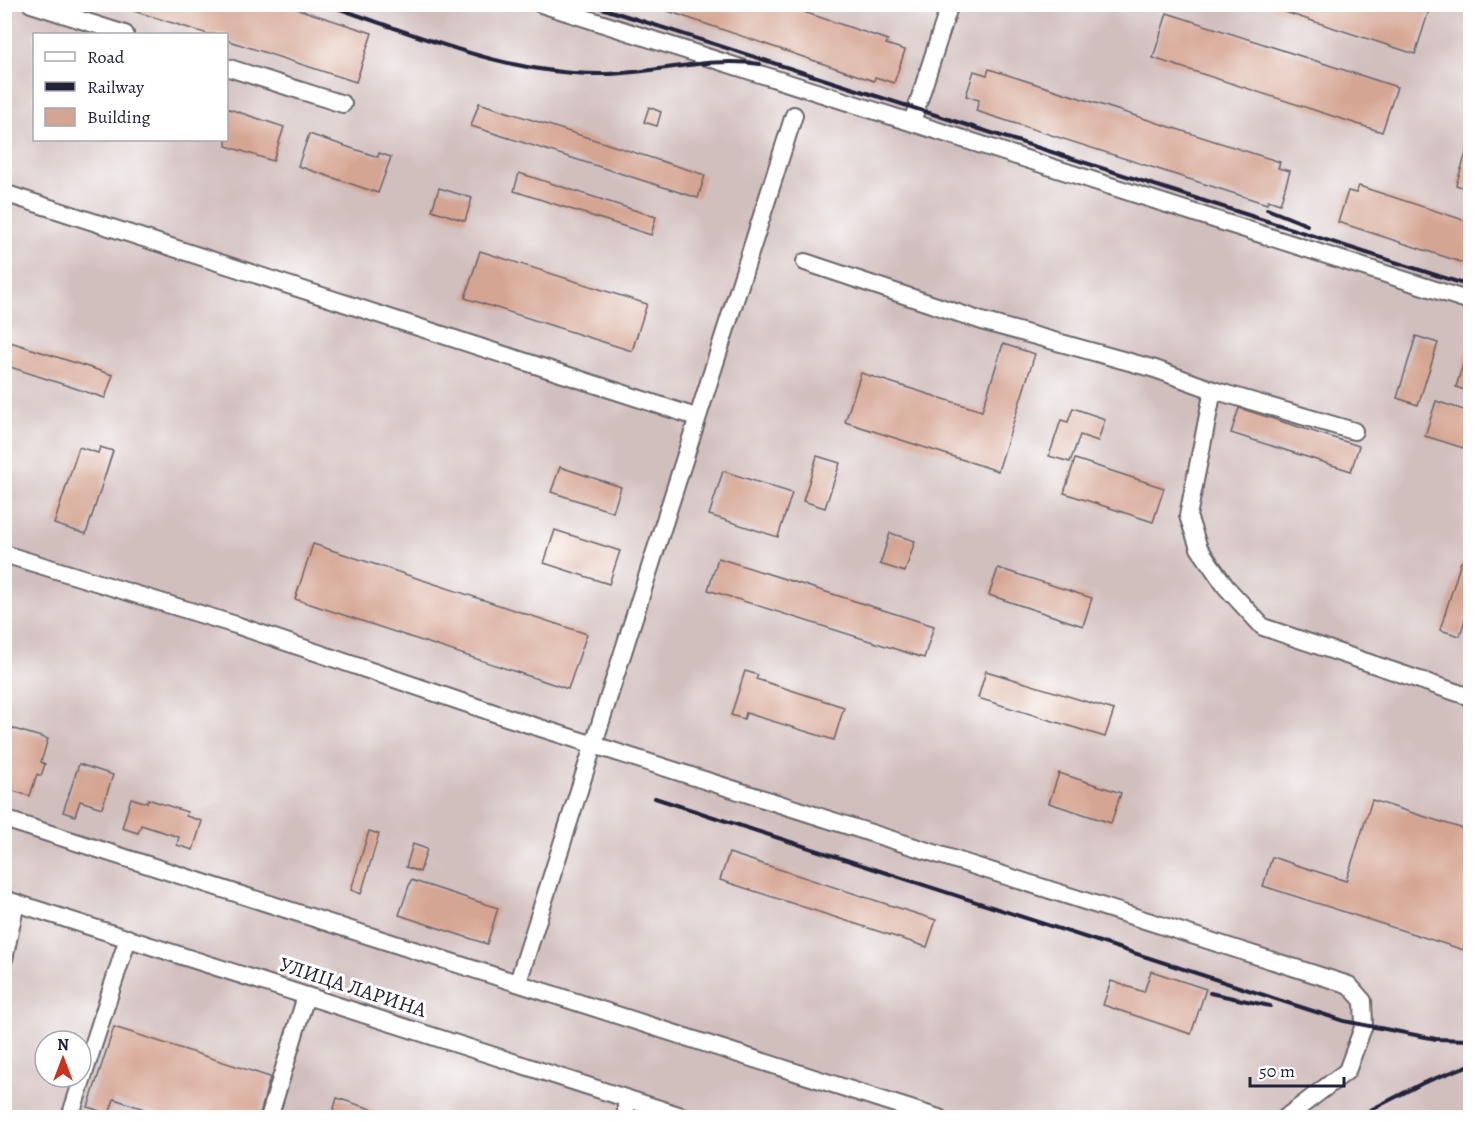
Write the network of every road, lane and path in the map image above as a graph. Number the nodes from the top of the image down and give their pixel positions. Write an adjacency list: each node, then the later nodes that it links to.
1 (31, 4): 4 (street)
2 (541, 4): 8 (street)
3 (950, 4): 8 (street)
4 (122, 33)
5 (228, 68): 6 (street)
6 (343, 104)
7 (794, 115): 13 (street)
8 (912, 123): 11 (street)
9 (4, 193): 13 (street)
10 (806, 262): 12 (street)
11 (1470, 301)
12 (1213, 390): 14 (street); 16 (street)
13 (696, 417): 17 (street)
14 (1354, 431)
15 (4, 554): 17 (street)
16 (1470, 697)
17 (592, 744): 22 (street); 30 (street)
18 (4, 819): 22 (street)
19 (10, 901): 20 (street, УЛИЦА ЛАРИНА); 21 (street)
20 (128, 938): 23 (street, УЛИЦА ЛАРИНА); 25 (street)
21 (4, 959)
22 (518, 982): 29 (street)
23 (306, 996): 24 (street, УЛИЦА ЛАРИНА); 26 (street)
24 (626, 1098): 27 (street); 28 (street, УЛИЦА ЛАРИНА)
25 (70, 1117)
26 (269, 1118)
27 (626, 1118)
28 (688, 1118)
29 (939, 1118)
30 (1285, 1118)

